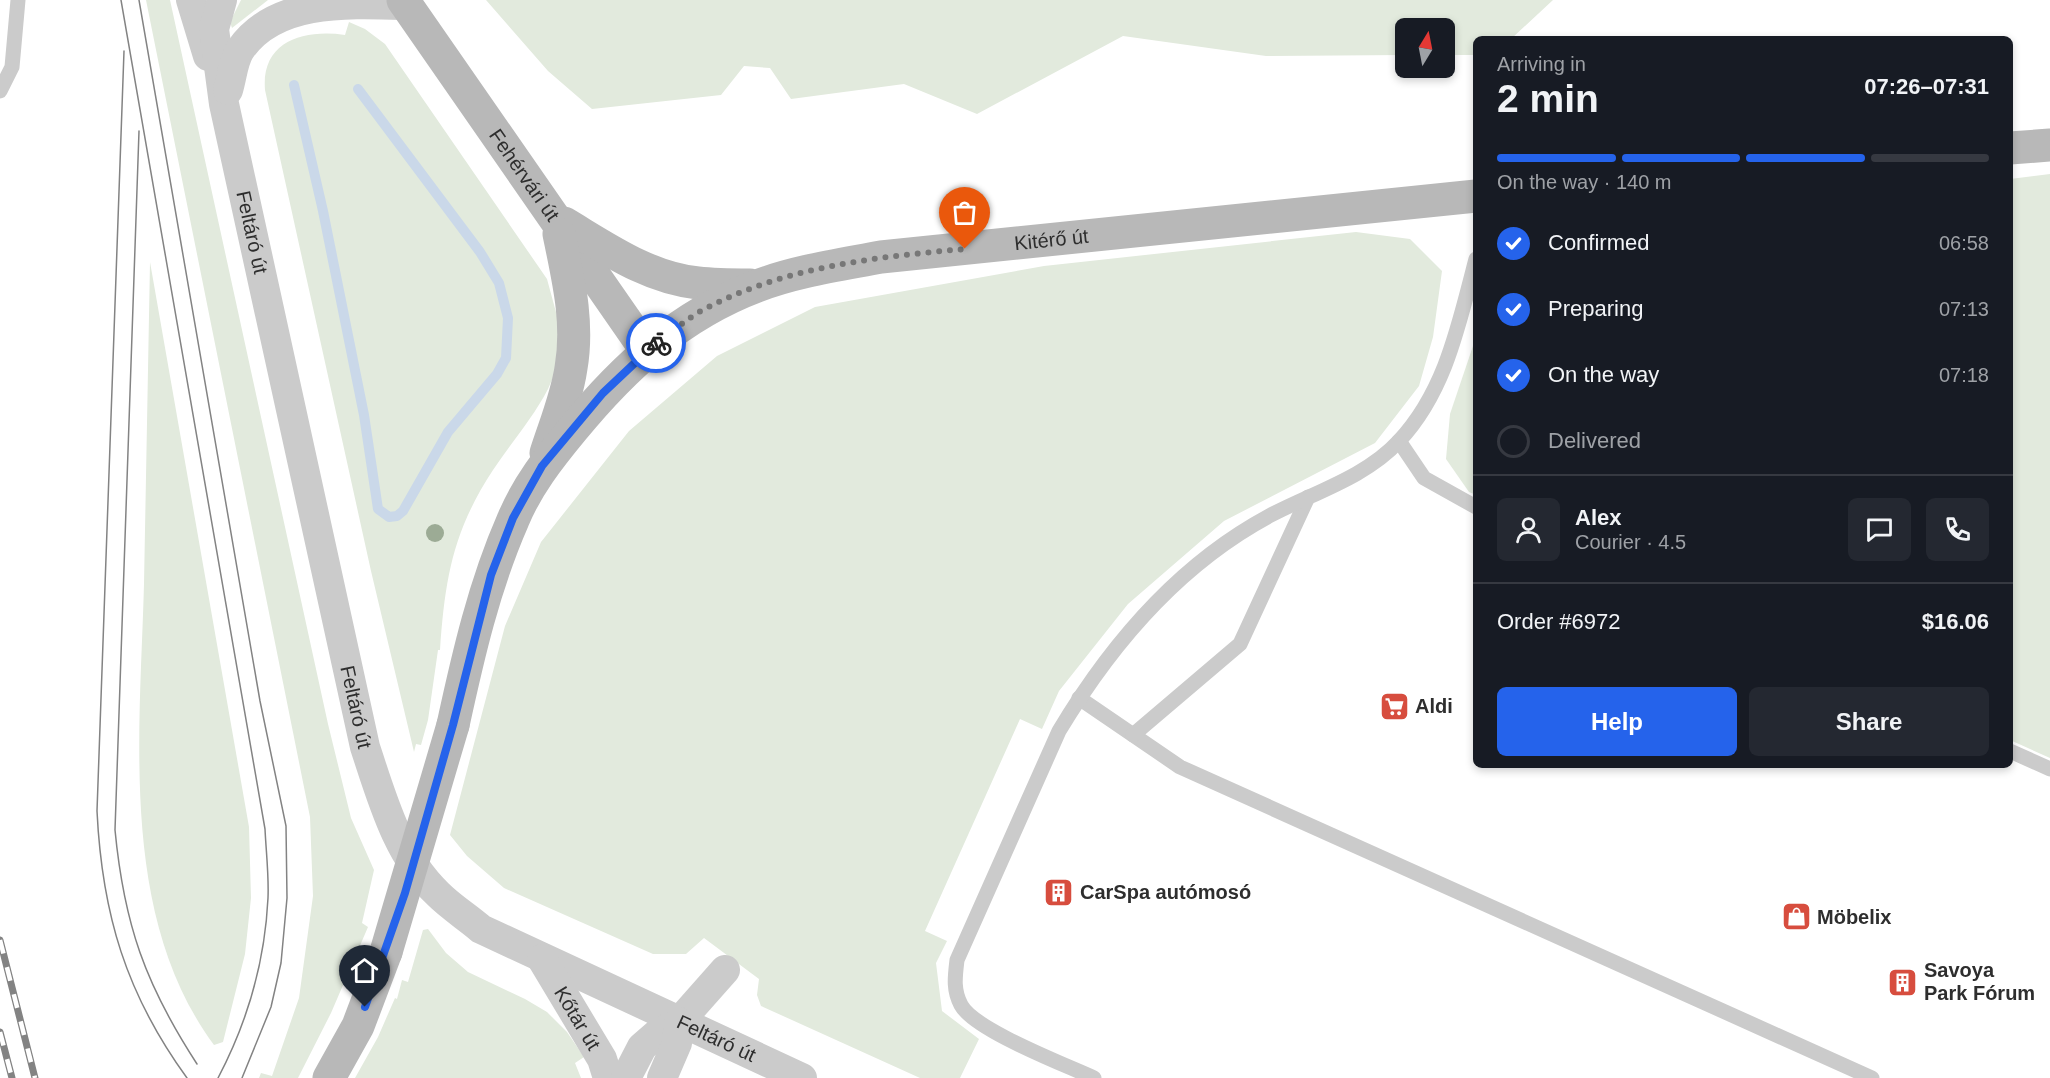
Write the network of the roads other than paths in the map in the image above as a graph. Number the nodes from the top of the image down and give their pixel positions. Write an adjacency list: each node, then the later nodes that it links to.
1 (18, 0): 5 (lane)
2 (191, 0): 6 (street, Feltáró út)
3 (222, 0): 6 (street, Feltáró út)
4 (404, 3): 6 (street, Feltáró út); 10 (main road, Fehérvári út)
5 (0, 91)
6 (224, 104): 22 (street, Feltáró út)
7 (2050, 145): 8 (main road)
8 (2013, 147)
9 (1473, 196): 12 (main road, Kitérő út)
10 (556, 218): 12 (main road); 13 (main road, Fehérvári út); 15 (main road)
11 (1473, 270): 14 (lane)
12 (757, 285): 13 (main road, Kitérő út)
13 (646, 350): 15 (main road, Kitérő út)
14 (1399, 441): 16 (lane); 17 (lane)
15 (542, 466): 25 (main road, Kitérő út, bridge)
16 (1308, 497): 18 (lane); 19 (lane)
17 (1473, 505)
18 (1079, 698): 19 (lane); 30 (lane)
19 (1133, 735): 31 (lane)
20 (2013, 752): 21 (lane)
21 (2050, 769)
22 (542, 959): 24 (street, Feltáró út); 26 (street, Kőtár út)
23 (725, 970): 24 (street)
24 (679, 1022): 27 (street); 28 (street); 29 (street, Feltáró út)
25 (328, 1078)
26 (608, 1078)
27 (626, 1078)
28 (662, 1078)
29 (802, 1078)
30 (1094, 1078)
31 (1872, 1078)

